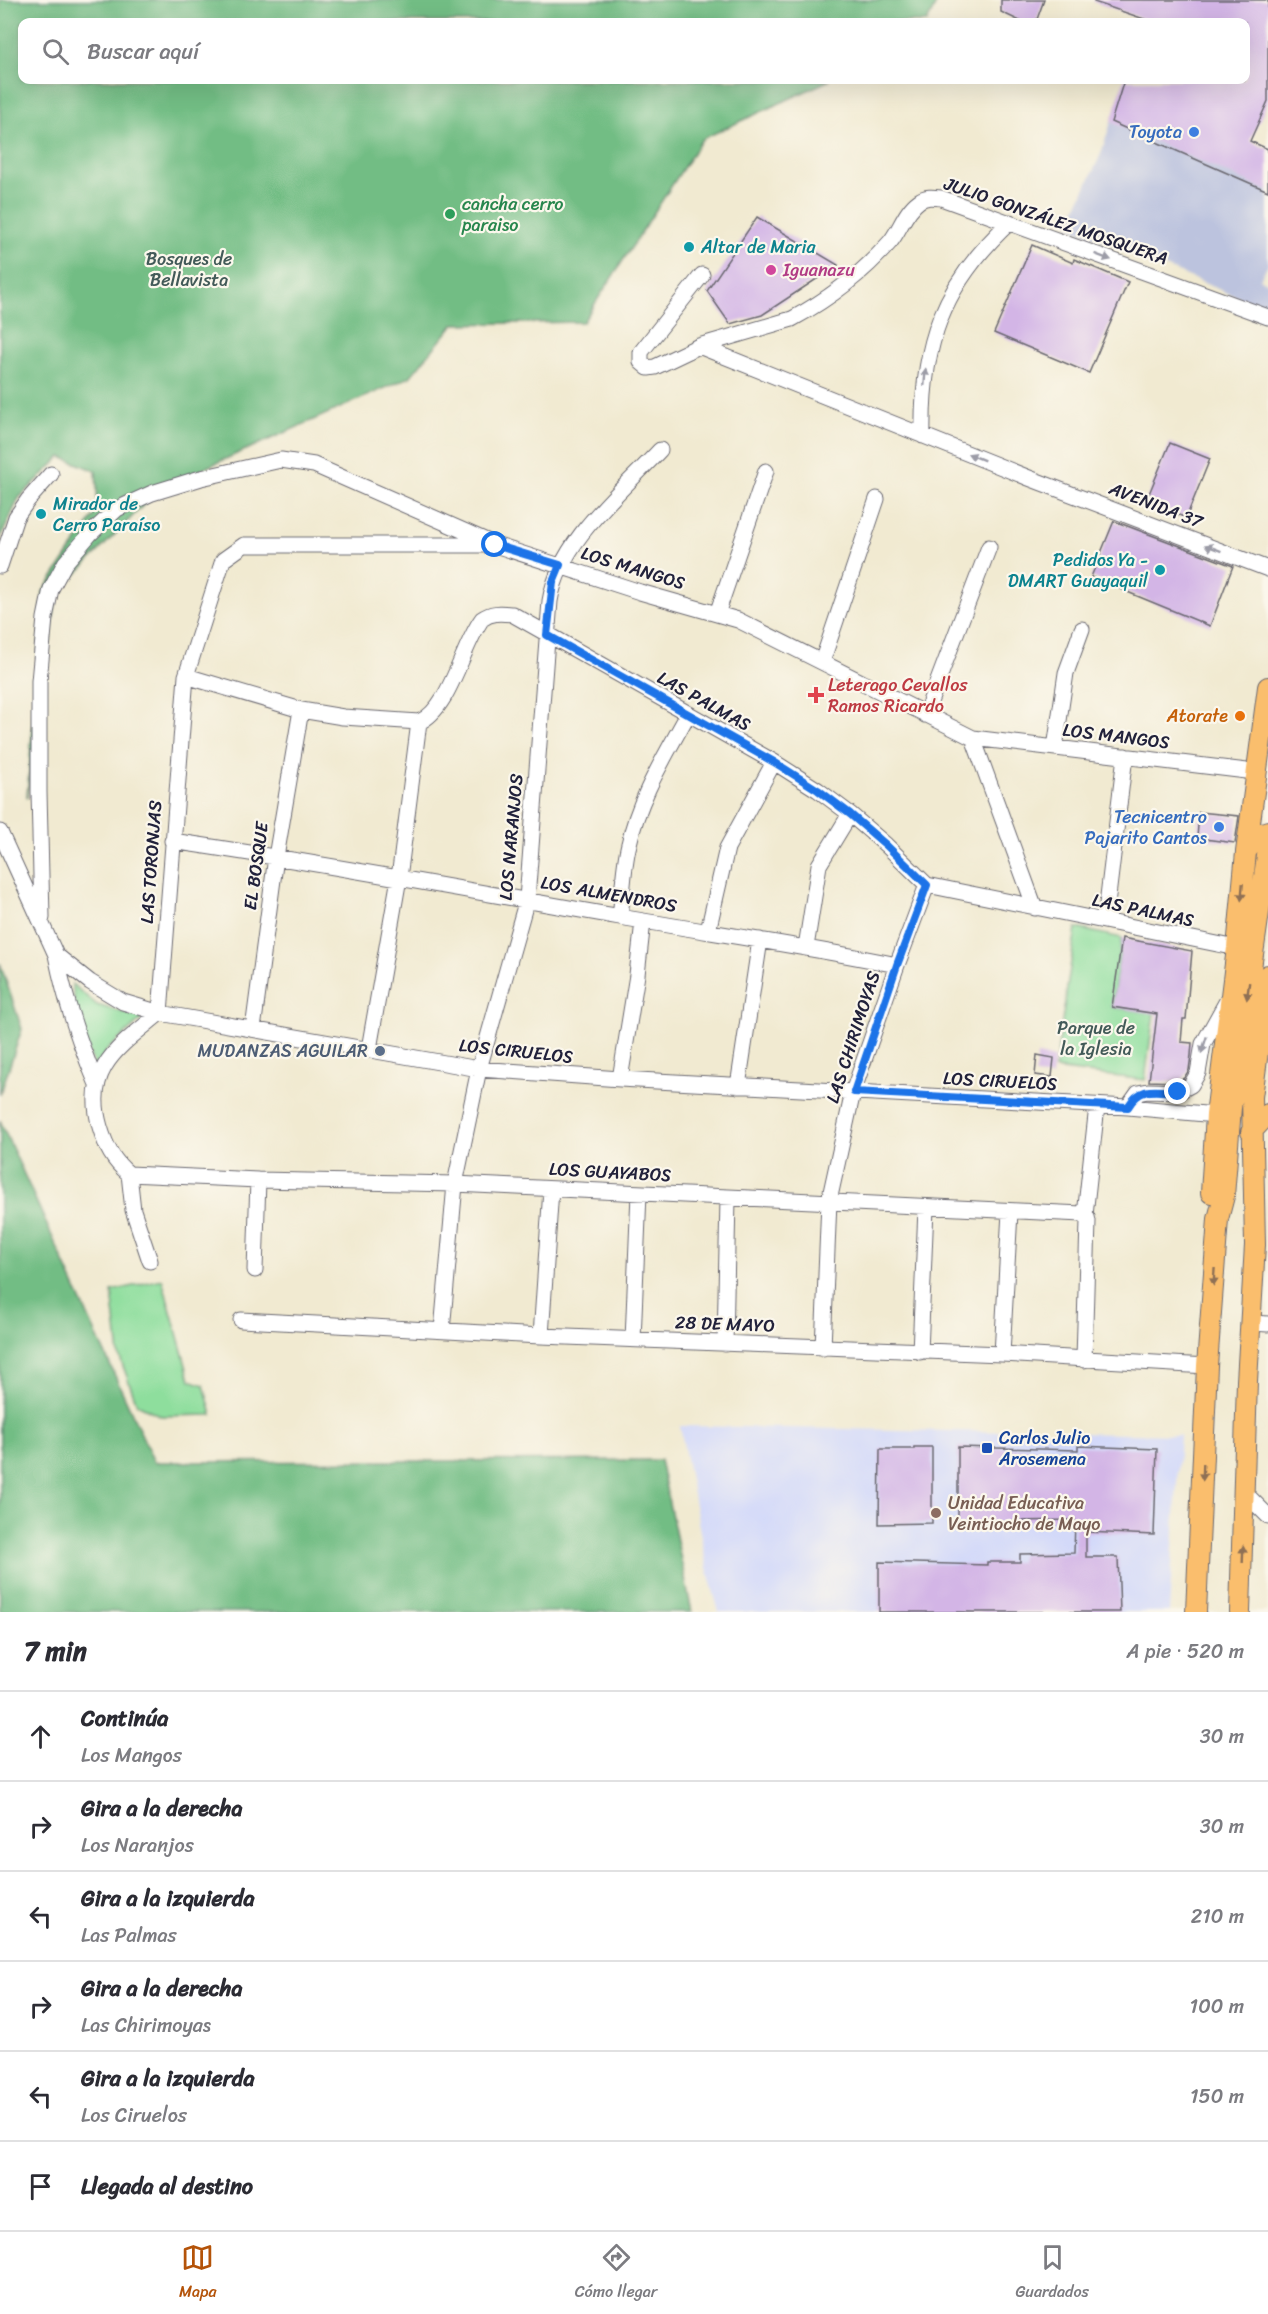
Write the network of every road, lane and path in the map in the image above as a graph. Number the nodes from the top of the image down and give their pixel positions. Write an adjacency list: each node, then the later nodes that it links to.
1 (1010, 222): 3 (street, JULIO GONZÁLEZ MOSQUERA, one-way to 3); 4 (street, JULIO GONZÁLEZ MOSQUERA); 5 (street, one-way to 1)
2 (702, 275): 4 (street)
3 (1268, 317)
4 (699, 346): 5 (street, AVENIDA 37)
5 (923, 436): 15 (street, AVENIDA 37, one-way to 5)
6 (660, 450): 13 (street, LOS NARANJOS)
7 (766, 471): 16 (street)
8 (51, 474): 14 (street)
9 (877, 498): 19 (street)
10 (255, 545): 11 (street, LOS MANGOS); 20 (street, LAS TORONJAS)
11 (495, 545): 13 (street, LOS MANGOS); 45 (street)
12 (989, 547): 24 (street)
13 (560, 565): 16 (street, LOS MANGOS); 18 (street, LOS NARANJOS)
14 (0, 566)
15 (1268, 569)
16 (717, 614): 19 (street, LOS MANGOS)
17 (1082, 629): 27 (street)
18 (547, 635): 23 (street, LAS PALMAS); 25 (street, LAS PALMAS); 40 (street, LOS NARANJOS)
19 (822, 662): 24 (street, LOS MANGOS)
20 (186, 676): 22 (street); 34 (street, LAS TORONJAS)
21 (1268, 688): 30 (main road)
22 (301, 710): 25 (street); 37 (street, EL BOSQUE)
23 (688, 714): 29 (street, LAS PALMAS); 42 (street)
24 (925, 715): 26 (street, LOS MANGOS)
25 (419, 722): 38 (street)
26 (973, 738): 27 (street, LOS MANGOS); 41 (street)
27 (1055, 748): 28 (street, LOS MANGOS)
28 (1125, 756): 30 (street, LOS MANGOS); 44 (street)
29 (774, 762): 31 (street, LAS PALMAS); 46 (street)
30 (1255, 772): 36 (main road)
31 (850, 814): 39 (street, LAS PALMAS); 48 (street)
32 (1268, 831): 36 (main road)
33 (0, 832): 45 (street, LOS CIRUELOS)
34 (172, 841): 37 (street, LOS ALMENDROS); 54 (street, LAS TORONJAS)
35 (1268, 849): 64 (main road, one-way to 64)
36 (1246, 852): 49 (main road, one-way to 49)
37 (276, 857): 38 (street, LOS ALMENDROS); 55 (street, EL BOSQUE)
38 (399, 878): 40 (street, LOS ALMENDROS); 56 (street)
39 (927, 885): 41 (street, LAS PALMAS); 51 (street, LAS CHIRIMOYAS)
40 (527, 899): 42 (street, LOS ALMENDROS); 57 (street, LOS NARANJOS)
41 (1035, 908): 44 (street, LAS PALMAS)
42 (620, 917): 43 (street, LOS ALMENDROS)
43 (643, 921): 46 (street, LOS ALMENDROS); 58 (street)
44 (1105, 921): 49 (street, LAS PALMAS)
45 (42, 923): 50 (street, LOS CIRUELOS)
46 (708, 931): 47 (street, LOS ALMENDROS)
47 (760, 940): 48 (street, LOS ALMENDROS); 60 (street)
48 (806, 947): 51 (street, LOS ALMENDROS)
49 (1237, 948): 53 (main road)
50 (56, 955): 54 (street, LOS CIRUELOS); 59 (street)
51 (897, 965): 61 (street, LAS CHIRIMOYAS)
52 (1268, 975): 66 (main road)
53 (1231, 993): 63 (street, one-way to 63); 64 (main road)
54 (160, 1013): 55 (street, LOS CIRUELOS); 59 (street)
55 (254, 1029): 56 (street, LOS CIRUELOS)
56 (369, 1049): 57 (street, LOS CIRUELOS)
57 (479, 1069): 58 (street, LOS CIRUELOS); 69 (street, LOS NARANJOS)
58 (620, 1079): 60 (street, LOS CIRUELOS)
59 (96, 1082): 67 (street)
60 (738, 1086): 61 (street, LOS CIRUELOS)
61 (854, 1092): 62 (street, LOS CIRUELOS); 73 (street, LAS CHIRIMOYAS)
62 (1097, 1106): 63 (street, LOS CIRUELOS); 76 (street)
63 (1128, 1107): 64 (street, LOS CIRUELOS)
64 (1224, 1112): 90 (main road, one-way to 90)
65 (1268, 1114): 66 (main road)
66 (1251, 1132): 77 (main road)
67 (129, 1174): 68 (street, LOS GUAYABOS); 78 (street)
68 (258, 1180): 69 (street, LOS GUAYABOS); 79 (street)
69 (455, 1184): 70 (street, LOS GUAYABOS); 82 (street, LOS NARANJOS)
70 (551, 1189): 71 (street, LOS GUAYABOS); 83 (street)
71 (639, 1193): 72 (street, LOS GUAYABOS); 84 (street)
72 (728, 1198): 73 (street, LOS GUAYABOS); 85 (street)
73 (829, 1202): 74 (street, LOS GUAYABOS); 86 (street, LAS CHIRIMOYAS)
74 (926, 1208): 75 (street, LOS GUAYABOS); 87 (street)
75 (1010, 1212): 76 (street, LOS GUAYABOS); 88 (street)
76 (1086, 1216): 89 (street)
77 (1261, 1245): 81 (main road)
78 (150, 1261)
79 (255, 1270)
80 (241, 1320): 82 (street, 28 DE MAYO)
81 (1260, 1323): 91 (main road)
82 (442, 1331): 83 (street, 28 DE MAYO)
83 (541, 1336): 84 (street, 28 DE MAYO)
84 (633, 1340): 85 (street, 28 DE MAYO)
85 (726, 1344): 86 (street, 28 DE MAYO)
86 (823, 1348): 87 (street, 28 DE MAYO)
87 (920, 1352): 88 (street, 28 DE MAYO)
88 (1002, 1354): 89 (street, 28 DE MAYO)
89 (1084, 1360): 90 (street, 28 DE MAYO)
90 (1207, 1366): 93 (main road, one-way to 93)
91 (1245, 1493): 92 (street); 94 (main road, one-way to 91)
92 (1268, 1516)
93 (1197, 1612)
94 (1240, 1612)

